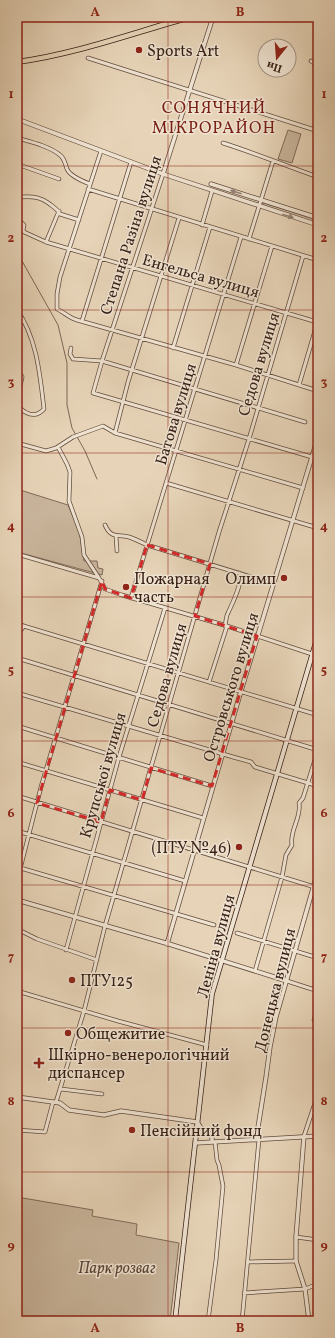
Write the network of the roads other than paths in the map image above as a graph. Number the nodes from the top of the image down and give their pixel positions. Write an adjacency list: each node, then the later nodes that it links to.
1 (190, 17): 4 (main road)
2 (213, 17): 7 (street, Степана Разіна вулиця)
3 (88, 58): 7 (street)
4 (17, 62)
5 (311, 62): 6 (street)
6 (318, 66)
7 (189, 91): 9 (street); 16 (street, Степана Разіна вулиця)
8 (17, 119): 12 (street)
9 (318, 131)
10 (17, 138): 19 (street)
11 (223, 143): 13 (street)
12 (101, 151): 14 (street); 19 (street)
13 (273, 161): 17 (street); 25 (street)
14 (131, 162): 16 (street); 24 (street)
15 (17, 164): 18 (street)
16 (163, 174): 22 (street); 27 (street, Степана Разіна вулиця)
17 (318, 177)
18 (59, 179)
19 (90, 184): 21 (street)
20 (211, 184): 25 (street, one-way to 20)
21 (88, 189): 24 (street); 32 (street)
22 (212, 191): 26 (street); 33 (street)
23 (20, 197): 28 (street)
24 (119, 199): 27 (street); 42 (street)
25 (261, 200): 26 (street); 31 (street)
26 (259, 207): 34 (street, one-way to 34); 37 (street)
27 (151, 209): 30 (street); 44 (street, Степана Разіна вулиця)
28 (59, 211): 32 (street); 38 (street)
29 (17, 218): 38 (street, Енгельса вулиця)
30 (179, 218): 33 (street); 45 (street)
31 (318, 218)
32 (79, 220): 40 (street)
33 (202, 225): 35 (street)
34 (318, 226)
35 (210, 227): 36 (street); 46 (street)
36 (241, 237): 37 (street); 47 (street, Батова вулиця)
37 (249, 239): 39 (street)
38 (46, 242): 40 (street, Енгельса вулиця)
39 (272, 246): 41 (street); 48 (street)
40 (70, 249): 42 (street, Енгельса вулиця); 52 (street)
41 (303, 256): 43 (street); 50 (street, Седова вулиця)
42 (101, 258): 44 (street, Енгельса вулиця); 52 (street)
43 (318, 260)
44 (132, 267): 45 (street, Енгельса вулиця); 55 (street, Степана Разіна вулиця)
45 (162, 276): 46 (street, Енгельса вулиця); 56 (street)
46 (193, 285): 47 (street, Енгельса вулиця); 58 (street)
47 (224, 294): 48 (street, Енгельса вулиця); 59 (street, Батова вулиця)
48 (255, 303): 50 (street, Енгельса вулиця); 61 (street)
49 (17, 310): 51 (street)
50 (286, 314): 54 (street, Енгельса вулиця); 64 (street, Седова вулиця)
51 (23, 321): 53 (street); 70 (street)
52 (82, 321): 55 (street)
53 (17, 323)
54 (318, 324): 65 (street)
55 (112, 330): 56 (street); 60 (street, Степана Разіна вулиця)
56 (141, 338): 58 (street); 62 (street)
57 (71, 348): 60 (street)
58 (173, 348): 59 (street)
59 (205, 357): 61 (street); 66 (street, Батова вулиця)
60 (102, 361): 62 (street); 69 (street, Степана Разіна вулиця)
61 (236, 365): 64 (street)
62 (132, 369): 66 (street); 69 (street)
63 (17, 374): 68 (street)
64 (267, 376): 65 (street); 71 (street, Седова вулиця)
65 (299, 385): 67 (street)
66 (195, 388): 71 (street); 72 (street, Батова вулиця)
67 (318, 391)
68 (17, 398)
69 (123, 402): 72 (street); 74 (street)
70 (17, 405)
71 (258, 408): 73 (street); 76 (street, Седова вулиця)
72 (186, 420): 76 (street); 79 (street, Батова вулиця)
73 (305, 422)
74 (115, 433): 78 (street); 79 (street)
75 (318, 437): 80 (street, Островського вулиця)
76 (249, 439): 80 (street); 81 (street, Седова вулиця)
77 (17, 442): 78 (street)
78 (58, 447): 94 (street)
79 (177, 451): 81 (street); 82 (street, Батова вулиця)
80 (312, 457): 83 (street, Островського вулиця)
81 (239, 470): 83 (street); 84 (street, Седова вулиця)
82 (166, 483): 84 (street); 89 (street, Батова вулиця)
83 (303, 488): 85 (street, Островського вулиця)
84 (229, 502): 85 (street); 92 (street, Седова вулиця)
85 (293, 520): 87 (street); 95 (street, Островського вулиця)
86 (105, 525): 88 (street)
87 (318, 528)
88 (116, 536): 89 (street); 90 (street)
89 (147, 545): 92 (street); 96 (street, Батова вулиця)
90 (117, 550)
91 (17, 554): 94 (street)
92 (210, 564): 93 (street); 98 (street, Седова вулиця)
93 (236, 571): 95 (street); 101 (street)
94 (101, 580): 96 (street); 106 (street)
95 (274, 584): 105 (street, Островського вулиця)
96 (131, 598): 97 (street)
97 (165, 608): 98 (street); 109 (street, Крупської вулиця)
98 (195, 616): 101 (street); 110 (street, Седова вулиця)
99 (17, 624): 100 (street)
100 (24, 626): 104 (street); 106 (street)
101 (226, 626): 105 (street); 112 (street)
102 (17, 630): 104 (street)
103 (318, 635): 107 (main road, Леніна вулиця)
104 (17, 636)
105 (258, 636): 107 (street); 113 (street, Островського вулиця)
106 (83, 644): 109 (street); 111 (street)
107 (312, 654): 118 (main road, Леніна вулиця)
108 (17, 658): 111 (street)
109 (148, 663): 110 (street); 115 (street, Крупської вулиця)
110 (179, 673): 112 (street); 116 (street, Седова вулиця)
111 (73, 675): 115 (street); 117 (street)
112 (209, 682): 113 (street)
113 (241, 691): 118 (street); 120 (street, Островського вулиця)
114 (17, 693): 117 (street)
115 (138, 695): 116 (street); 121 (street, Крупської вулиця)
116 (169, 705): 120 (street); 123 (street, Седова вулиця)
117 (64, 706): 121 (street); 124 (street)
118 (296, 709): 119 (street); 125 (main road, Леніна вулиця)
119 (318, 715)
120 (231, 723): 125 (street); 127 (street, Островського вулиця)
121 (128, 725): 123 (street); 128 (street, Крупської вулиця)
122 (17, 726): 124 (street)
123 (160, 735): 127 (street); 130 (street, Седова вулиця)
124 (55, 738): 128 (street); 131 (street)
125 (287, 740): 126 (street); 132 (main road, Леніна вулиця)
126 (318, 750): 133 (street)
127 (223, 754): 132 (street); 134 (street, Островського вулиця)
128 (118, 757): 130 (street); 136 (street, Крупської вулиця)
129 (17, 762): 131 (street)
130 (151, 768): 134 (street); 138 (street, Седова вулиця)
131 (46, 771): 136 (street); 139 (street)
132 (277, 774): 133 (street); 149 (main road, Леніна вулиця)
133 (308, 783): 135 (street); 151 (street)
134 (212, 786): 140 (street, Островського вулиця)
135 (318, 786)
136 (110, 790): 138 (street); 141 (street, Крупської вулиця)
137 (17, 796): 139 (street)
138 (142, 800): 140 (street); 143 (street, Седова вулиця)
139 (37, 803): 141 (street); 144 (street)
140 (203, 818): 145 (street, Островського вулиця)
141 (101, 822): 143 (street); 146 (street, Крупської вулиця)
142 (17, 831): 144 (street)
143 (133, 832): 145 (street); 147 (street, Седова вулиця)
144 (29, 835): 146 (street); 148 (street)
145 (194, 850): 149 (street); 153 (street, Островського вулиця)
146 (92, 854): 147 (street); 154 (street, Крупської вулиця)
147 (124, 863): 153 (street); 157 (street, Седова вулиця)
148 (19, 868): 152 (street); 154 (street)
149 (249, 868): 151 (street); 171 (main road, Леніна вулиця)
150 (318, 871): 155 (street, Донецька вулиця)
151 (282, 877): 155 (street); 165 (street)
152 (17, 881)
153 (185, 881): 159 (street, Островського вулиця)
154 (83, 886): 157 (street); 160 (street, Крупської вулиця)
155 (314, 887): 156 (street); 168 (street, Донецька вулиця)
156 (318, 888)
157 (114, 895): 159 (street); 162 (street, Седова вулиця)
158 (17, 900): 160 (street)
159 (176, 913): 161 (street); 166 (street, Островського вулиця)
160 (75, 918): 162 (street); 167 (street, Крупської вулиця)
161 (214, 925)
162 (105, 926): 166 (street); 170 (street, Седова вулиця)
163 (17, 929): 167 (street)
164 (237, 932): 165 (street)
165 (264, 941): 168 (street); 172 (street)
166 (167, 944): 171 (street)
167 (66, 950): 170 (street)
168 (295, 951): 169 (street); 173 (street, Донецька вулиця)
169 (318, 958)
170 (97, 960): 177 (street, Седова вулиця)
171 (221, 960): 172 (street); 179 (main road, Леніна вулиця)
172 (255, 971): 173 (street)
173 (287, 981): 175 (street); 189 (street, Донецька вулиця)
174 (17, 991): 177 (street)
175 (318, 991)
176 (318, 1006): 178 (street)
177 (84, 1011): 179 (street); 180 (street, Седова вулиця)
178 (314, 1020)
179 (207, 1045): 185 (main road, Леніна вулиця)
180 (61, 1089): 181 (street); 184 (street, Седова вулиця)
181 (102, 1094)
182 (318, 1094): 187 (street)
183 (17, 1097): 184 (street)
184 (55, 1102): 185 (street); 186 (street, Седова вулиця)
185 (197, 1122): 190 (street); 191 (main road, Леніна вулиця)
186 (17, 1130)
187 (304, 1136): 188 (street); 189 (street); 192 (street)
188 (318, 1136)
189 (257, 1140): 190 (street); 195 (street)
190 (214, 1142): 191 (street); 201 (street)
191 (196, 1144): 200 (main road, Леніна вулиця)
192 (296, 1237): 193 (street); 194 (street)
193 (318, 1240)
194 (296, 1261): 195 (street); 197 (street)
195 (248, 1262): 198 (street)
196 (318, 1284): 197 (street)
197 (305, 1289): 198 (street); 203 (street)
198 (244, 1293): 202 (street)
199 (318, 1316): 203 (street)
200 (175, 1321)
201 (208, 1321)
202 (242, 1321)
203 (309, 1321)

